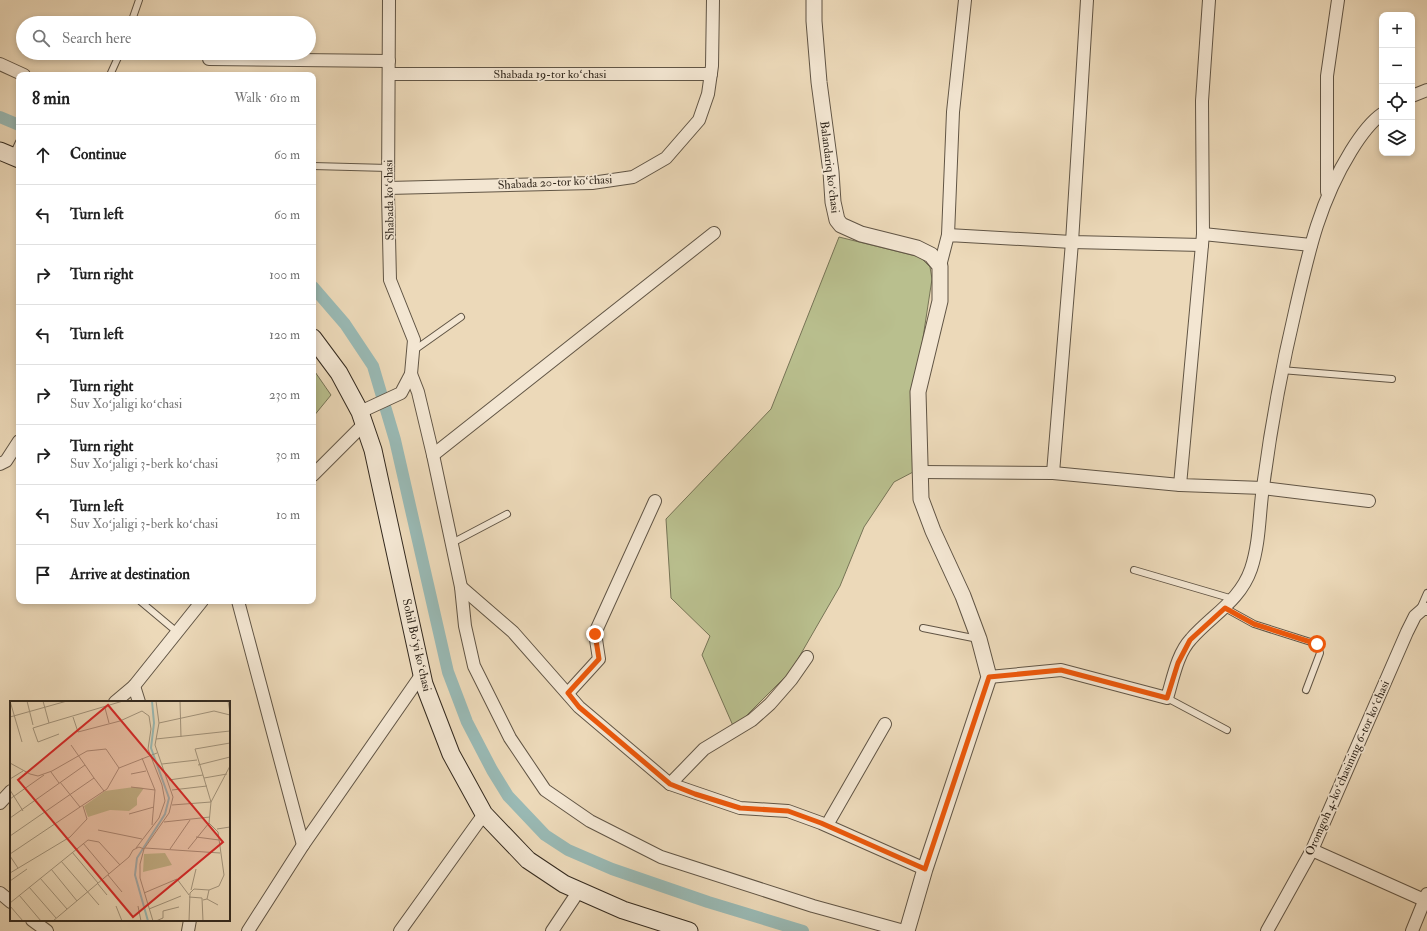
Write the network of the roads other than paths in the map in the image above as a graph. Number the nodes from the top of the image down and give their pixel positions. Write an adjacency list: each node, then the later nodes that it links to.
1 (140, 0): 9 (lane)
2 (389, 0): 12 (street, Shabada koʻchasi)
3 (713, 0): 17 (street, Shabada 20-tor koʻchasi)
4 (814, 0): 30 (street, Balandariq koʻchasi)
5 (965, 0): 26 (street)
6 (1088, 0): 28 (street)
7 (1209, 0): 27 (street)
8 (1338, 0): 24 (street)
9 (134, 16)
10 (118, 60): 15 (lane)
11 (298, 60): 12 (street)
12 (388, 61): 16 (street, Shabada koʻchasi)
13 (0, 64): 14 (street)
14 (17, 72)
15 (112, 72)
16 (388, 74): 17 (street, Shabada 19-tor koʻchasi); 22 (street, Shabada koʻchasi)
17 (711, 74): 23 (street, Shabada 20-tor koʻchasi)
18 (1427, 90): 19 (street)
19 (1415, 95)
20 (1379, 116): 24 (street)
21 (316, 166): 22 (lane)
22 (388, 168): 23 (street, Shabada koʻchasi)
23 (388, 188): 33 (street, Shabada koʻchasi)
24 (1327, 196): 29 (street)
25 (714, 233): 39 (street)
26 (948, 235): 28 (street); 30 (street)
27 (1202, 239): 28 (street); 29 (street); 44 (street)
28 (1072, 242): 43 (street)
29 (1311, 245): 34 (street)
30 (940, 266): 42 (street)
31 (461, 318): 33 (lane)
32 (316, 342): 37 (main road, Sohil Boʻyi koʻchasi)
33 (413, 351): 35 (street, Shabada koʻchasi)
34 (1281, 370): 36 (lane); 45 (street)
35 (411, 374): 37 (street, Shabada koʻchasi); 39 (street)
36 (1392, 379)
37 (362, 418): 41 (street); 62 (main road, Sohil Boʻyi koʻchasi)
38 (16, 446): 40 (street)
39 (433, 455): 49 (street)
40 (0, 464)
41 (316, 472)
42 (921, 472): 43 (street); 60 (street)
43 (1053, 473): 44 (street)
44 (1180, 485): 45 (street)
45 (1263, 488): 47 (street); 56 (street)
46 (655, 501): 66 (street)
47 (1369, 501)
48 (507, 514): 49 (lane)
49 (452, 542): 51 (street)
50 (1134, 570): 56 (lane)
51 (461, 587): 66 (street); 94 (street)
52 (1427, 593): 57 (lane)
53 (144, 604): 59 (lane)
54 (200, 604): 59 (street)
55 (239, 604): 77 (street)
56 (1229, 604): 65 (lane); 67 (street)
57 (1423, 611): 78 (street, Oromgoh 4-koʻchasining 6-tor koʻchasi)
58 (923, 628): 60 (lane)
59 (177, 632): 64 (street)
60 (979, 640): 63 (street)
61 (807, 657): 72 (street)
62 (422, 674): 75 (main road, Sohil Boʻyi koʻchasi); 77 (street)
63 (989, 677): 67 (street); 79 (street)
64 (134, 686): 68 (street); 69 (street)
65 (1306, 690)
66 (568, 693): 72 (street)
67 (1167, 698): 71 (lane)
68 (116, 701)
69 (140, 701)
70 (885, 724): 76 (street)
71 (1227, 730)
72 (670, 784): 76 (street)
73 (10, 792): 74 (street)
74 (0, 802)
75 (484, 814): 80 (main road, Sohil Boʻyi koʻchasi); 91 (street)
76 (827, 825): 79 (street)
77 (303, 845): 90 (street)
78 (1312, 850): 82 (street); 95 (street, Oromgoh 4-koʻchasining 6-tor koʻchasi)
79 (925, 869): 94 (street)
80 (578, 892): 87 (main road, Sohil Boʻyi koʻchasi); 92 (street)
81 (0, 894): 83 (street)
82 (1426, 897): 84 (street)
83 (10, 901)
84 (1423, 914): 96 (street)
85 (35, 921): 88 (street)
86 (190, 921): 89 (street)
87 (652, 925): 93 (main road, Sohil Boʻyi koʻchasi)
88 (47, 931)
89 (188, 931)
90 (248, 931)
91 (400, 931)
92 (552, 931)
93 (689, 931)
94 (906, 931)
95 (1267, 931)
96 (1412, 931)

